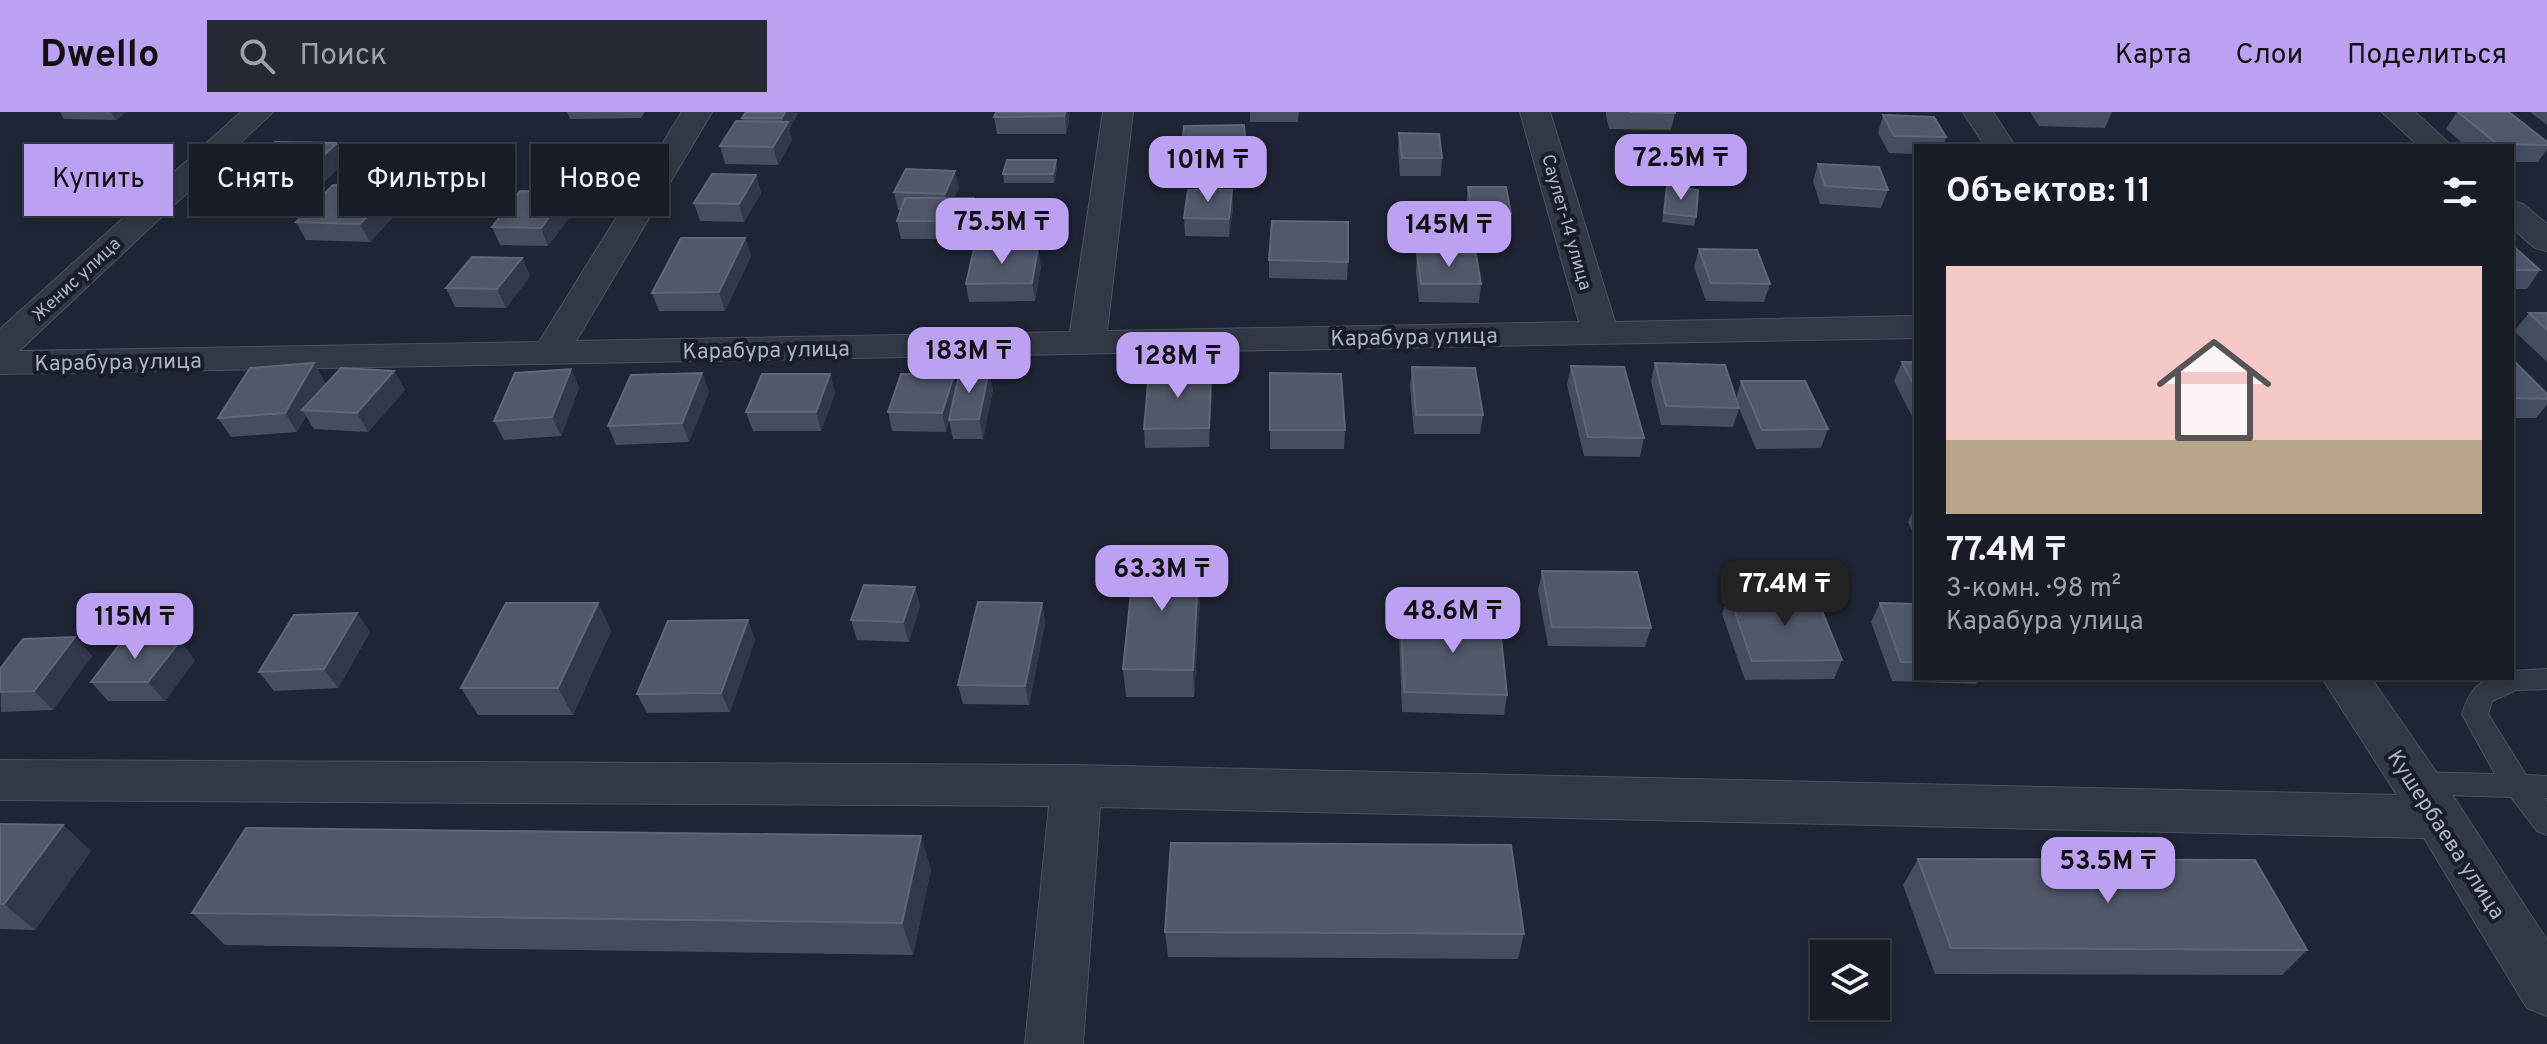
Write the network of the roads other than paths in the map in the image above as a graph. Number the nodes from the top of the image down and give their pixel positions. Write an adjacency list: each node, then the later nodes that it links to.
1 (258, 112): 14 (street, Женис улица)
2 (697, 112): 15 (street)
3 (1118, 112): 13 (street)
4 (1535, 112): 12 (street, Саулет-14 улица)
5 (1978, 112): 7 (street)
6 (2397, 112): 8 (street)
7 (1999, 144)
8 (2435, 144)
9 (2514, 213): 10 (street)
10 (2547, 241)
11 (1914, 327): 12 (street, Карабура улица)
12 (1600, 333): 13 (street, Карабура улица)
13 (1087, 342): 15 (street, Карабура улица)
14 (0, 349)
15 (550, 353): 16 (street, Карабура улица)
16 (0, 363)
17 (2547, 679): 20 (lane)
18 (2347, 680): 25 (street, Кушербаева улица)
19 (2513, 680): 23 (lane)
20 (2514, 680)
21 (0, 780): 22 (street)
22 (1076, 786): 25 (street); 28 (street)
23 (2518, 786): 24 (lane); 25 (lane); 26 (lane)
24 (2547, 787)
25 (2427, 800): 27 (street, Кушербаева улица)
26 (2547, 823)
27 (2547, 990)
28 (1054, 1044)

